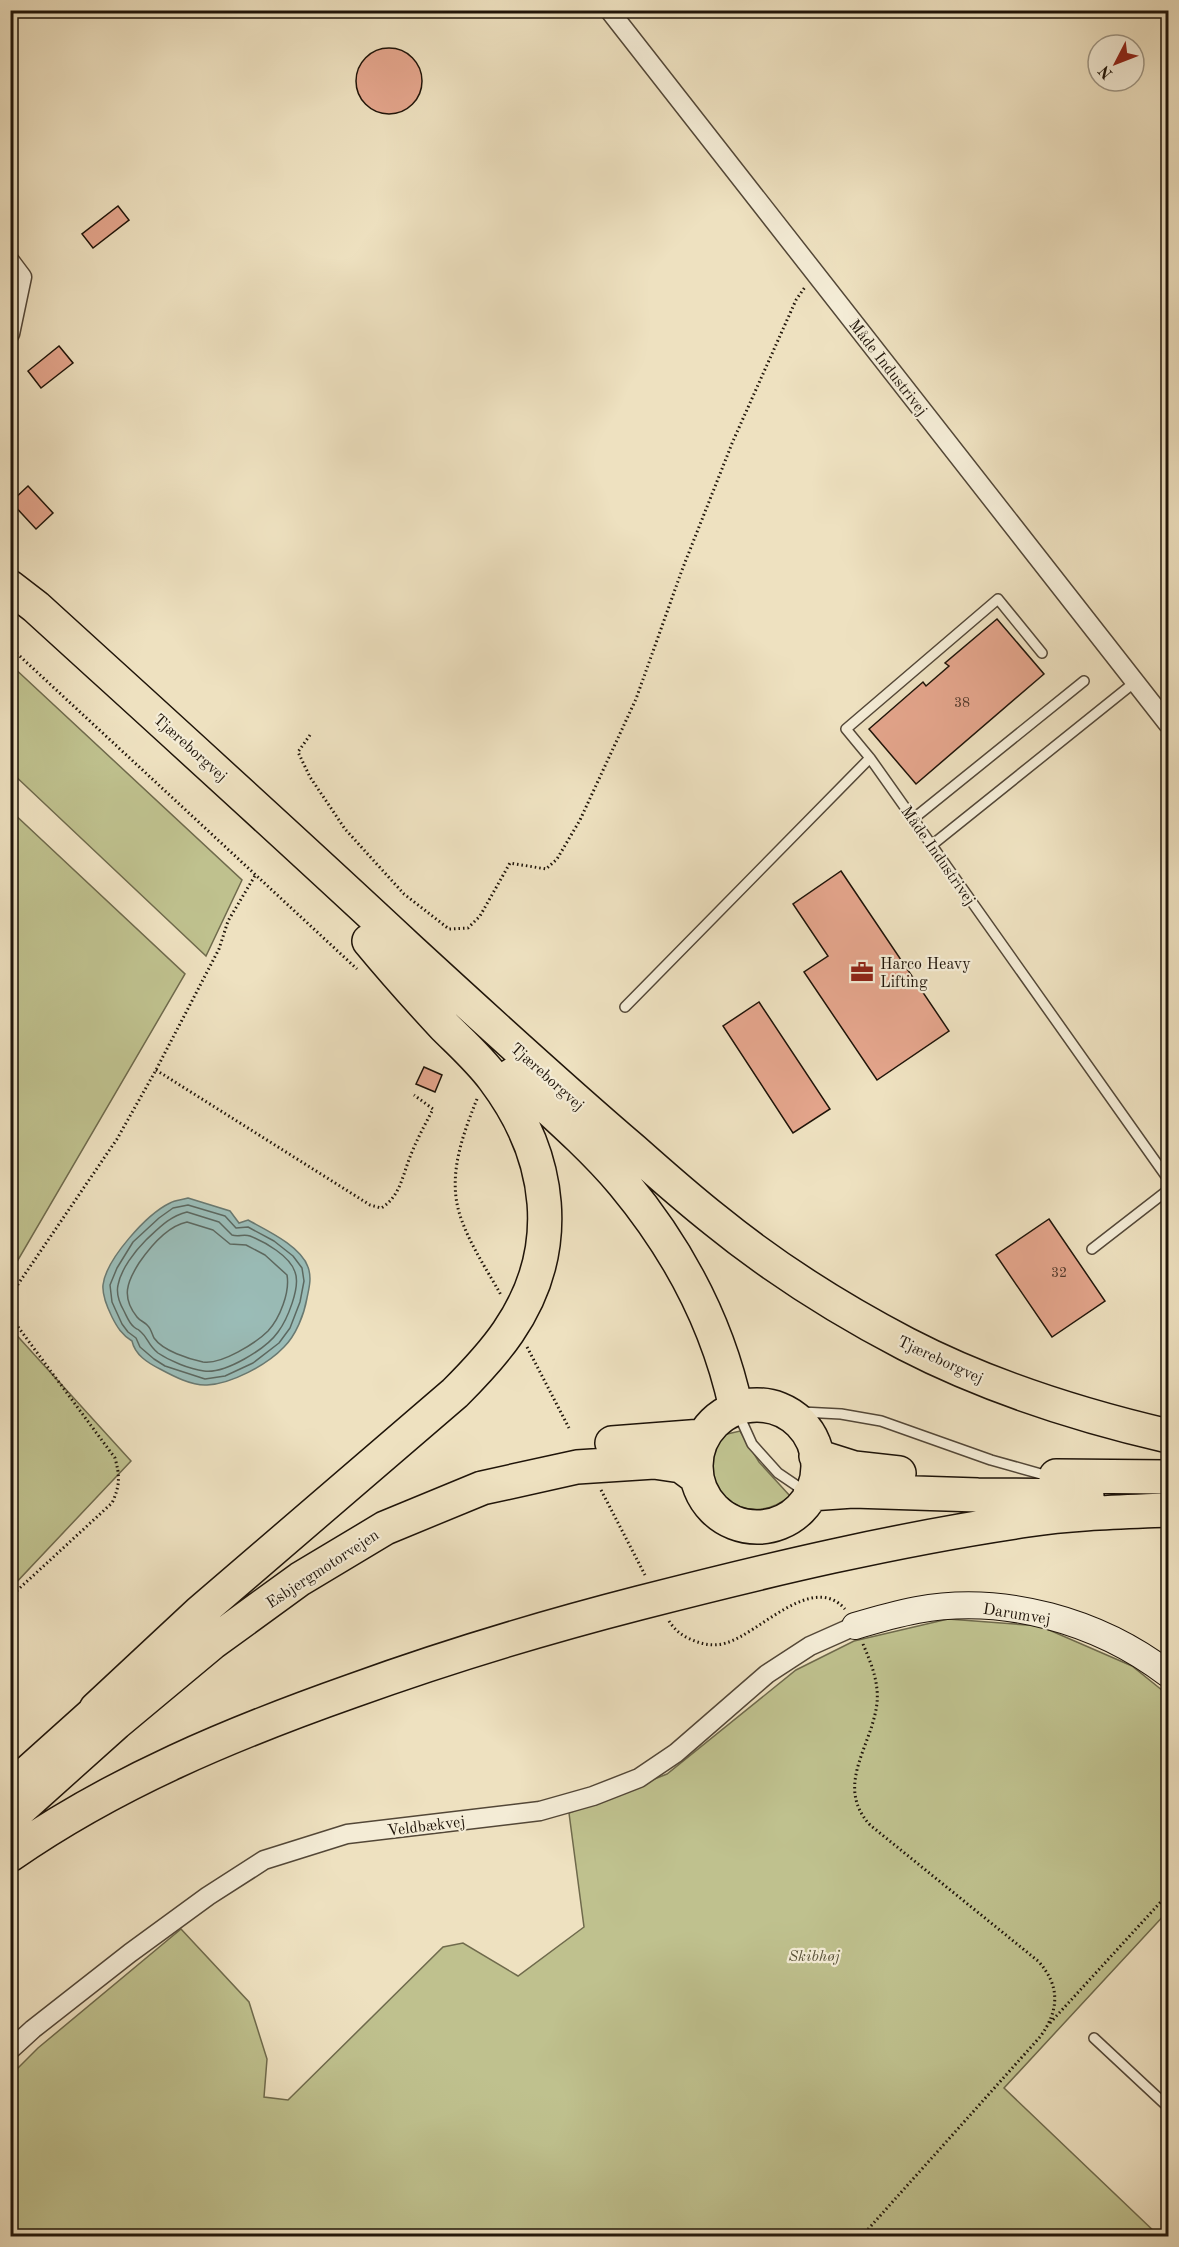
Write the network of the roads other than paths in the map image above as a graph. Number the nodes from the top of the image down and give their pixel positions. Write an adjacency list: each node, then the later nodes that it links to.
1 (609, 10): 8 (street, Måde Industrivej)
2 (10, 261): 3 (street)
3 (10, 334)
4 (10, 587): 15 (highway, Tjæreborgvej)
5 (10, 608): 13 (highway, Tjæreborgvej)
6 (1042, 653): 10 (lane, Måde Industrivej)
7 (1084, 681): 11 (lane)
8 (1135, 682): 9 (street, Måde Industrivej); 12 (lane)
9 (1168, 724)
10 (870, 758): 11 (lane, Måde Industrivej); 14 (lane)
11 (913, 819): 12 (lane, Måde Industrivej)
12 (932, 845): 16 (lane, Måde Industrivej)
13 (364, 956): 19 (highway); 31 (highway)
14 (625, 1007)
15 (555, 1083): 19 (highway); 21 (highway, Tjæreborgvej)
16 (1168, 1179)
17 (1168, 1190): 18 (lane)
18 (1092, 1249)
19 (759, 1408): 20 (highway); 22 (highway); 23 (lane); 26 (lane)
20 (703, 1436): 24 (highway); 31 (highway, Esbjergmotorvejen)
21 (1168, 1436)
22 (816, 1456): 23 (highway); 26 (highway)
23 (1048, 1476): 25 (highway)
24 (696, 1477): 26 (highway); 33 (highway, Esbjergmotorvejen)
25 (1168, 1477)
26 (810, 1494): 27 (highway)
27 (1168, 1496)
28 (1168, 1510): 34 (highway)
29 (855, 1626): 30 (street, Darumvej); 36 (street, Veldbækvej)
30 (1168, 1674)
31 (96, 1709): 32 (highway, Esbjergmotorvejen)
32 (10, 1788)
33 (10, 1818)
34 (10, 1855)
35 (1094, 2038): 37 (lane)
36 (10, 2050)
37 (1168, 2107)

